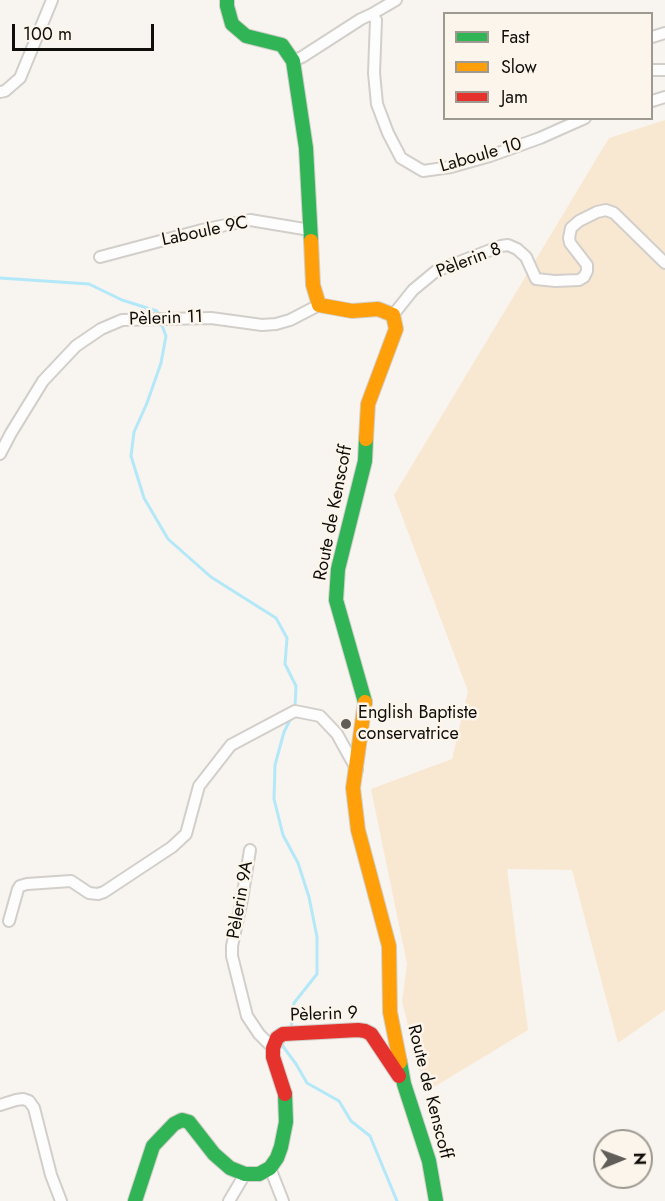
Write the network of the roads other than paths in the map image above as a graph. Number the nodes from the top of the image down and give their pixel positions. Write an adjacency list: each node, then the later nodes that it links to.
1 (52, 0): 6 (street)
2 (227, 0): 5 (main road)
3 (396, 0): 4 (street)
4 (372, 14): 5 (street); 7 (street, Laboule 10)
5 (293, 61): 8 (main road)
6 (0, 92)
7 (580, 120)
8 (310, 230): 9 (street, Laboule 9C); 11 (main road)
9 (100, 257)
10 (665, 263): 12 (street, Pèlerin 8)
11 (319, 305): 12 (main road); 13 (street, Pèlerin 11)
12 (393, 315): 14 (main road, Route de Kenscoff)
13 (0, 454)
14 (357, 770): 16 (street); 18 (main road, Route de Kenscoff)
15 (250, 850): 17 (street, Pèlerin 9A)
16 (9, 921)
17 (273, 1048): 18 (main road, Pèlerin 9); 20 (main road)
18 (404, 1084): 26 (main road, Route de Kenscoff)
19 (0, 1105): 22 (street)
20 (270, 1168): 21 (main road); 25 (street)
21 (245, 1174): 23 (main road); 24 (street)
22 (61, 1201)
23 (135, 1201)
24 (229, 1201)
25 (283, 1201)
26 (436, 1201)

